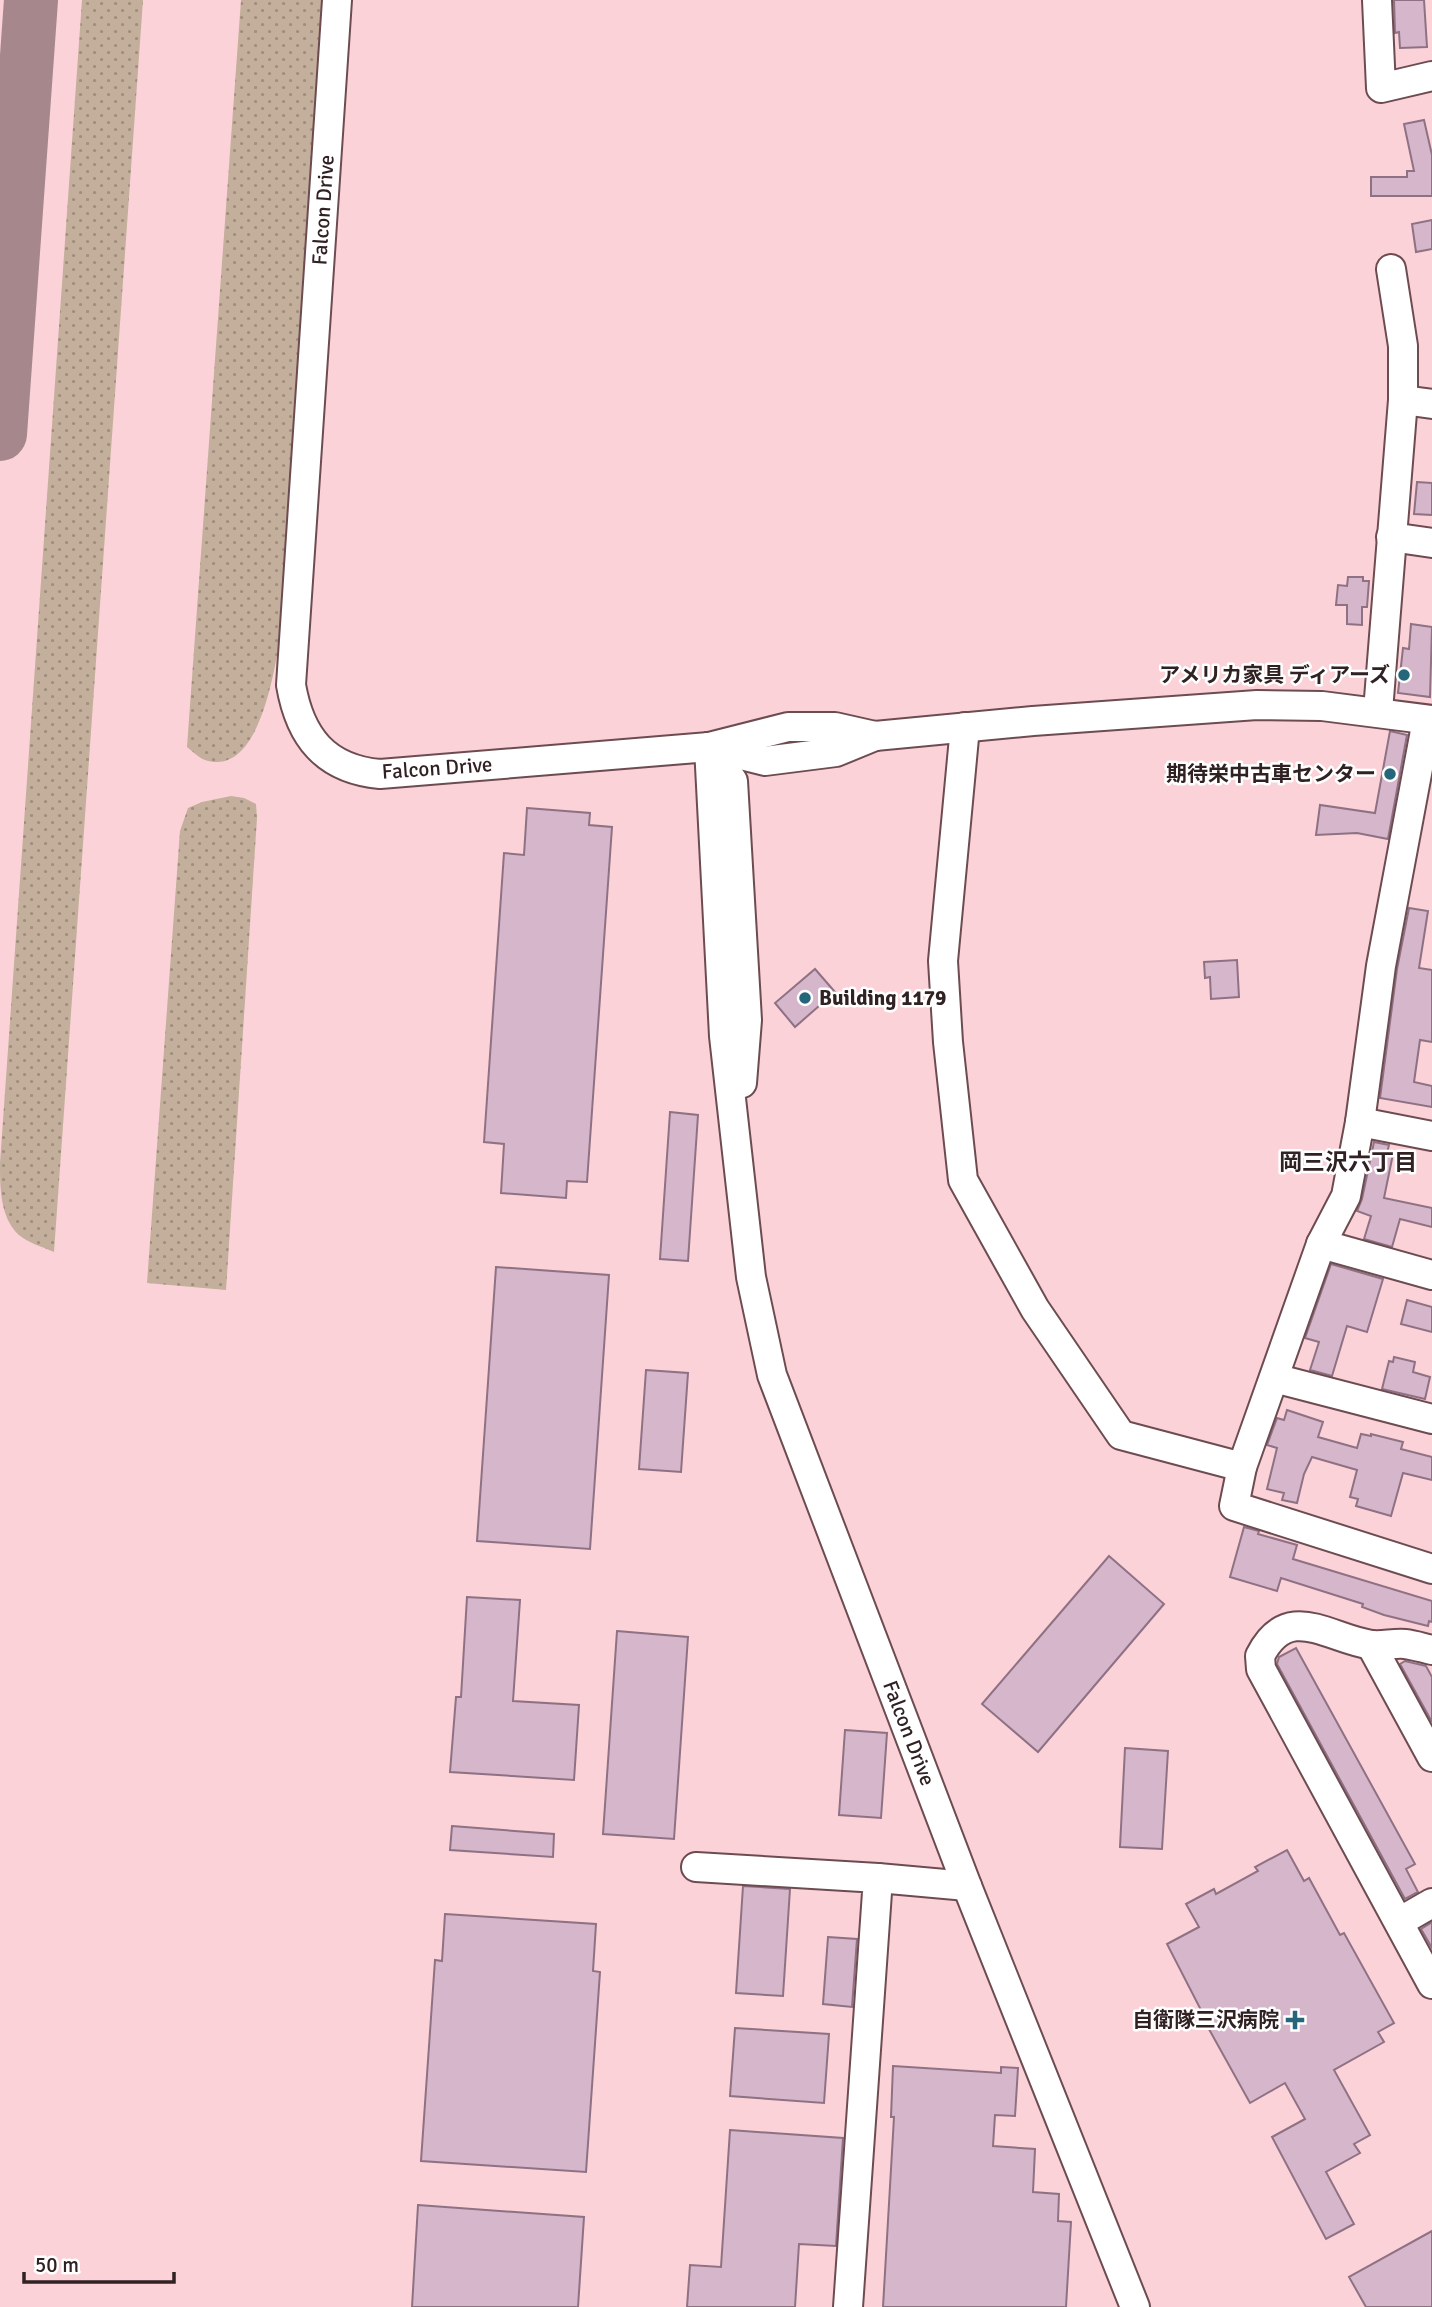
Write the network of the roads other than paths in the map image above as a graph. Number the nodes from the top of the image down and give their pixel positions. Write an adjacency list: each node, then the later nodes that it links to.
1 (337, 0): 13 (street, Falcon Drive)
2 (1377, 0): 3 (street)
3 (1432, 76)
4 (1391, 269): 5 (street)
5 (1402, 400): 6 (street); 7 (street)
6 (1432, 404)
7 (1391, 537): 8 (street); 9 (street)
8 (1432, 543)
9 (1378, 711): 10 (street); 11 (street)
10 (1430, 720): 16 (street)
11 (965, 727): 12 (street); 23 (street)
12 (875, 736): 13 (street); 14 (street)
13 (709, 747): 14 (street); 15 (street, Falcon Drive); 18 (street, Falcon Drive)
14 (765, 761): 15 (street)
15 (735, 801): 18 (street, Falcon Drive)
16 (1360, 1122): 17 (street); 19 (street)
17 (1432, 1136)
18 (736, 1145): 30 (street, Falcon Drive)
19 (1321, 1244): 20 (street); 21 (street)
20 (1432, 1275)
21 (1274, 1378): 22 (street); 23 (street)
22 (1432, 1419)
23 (1242, 1467): 24 (street)
24 (1432, 1569)
25 (1371, 1645): 26 (street); 27 (street); 32 (street)
26 (1432, 1650)
27 (1432, 1757)
28 (696, 1867): 29 (street)
29 (878, 1878): 30 (street); 34 (street)
30 (967, 1886): 35 (street, Falcon Drive)
31 (1432, 1903): 32 (street)
32 (1399, 1922): 33 (street)
33 (1432, 1984)
34 (848, 2307)
35 (1135, 2307)

